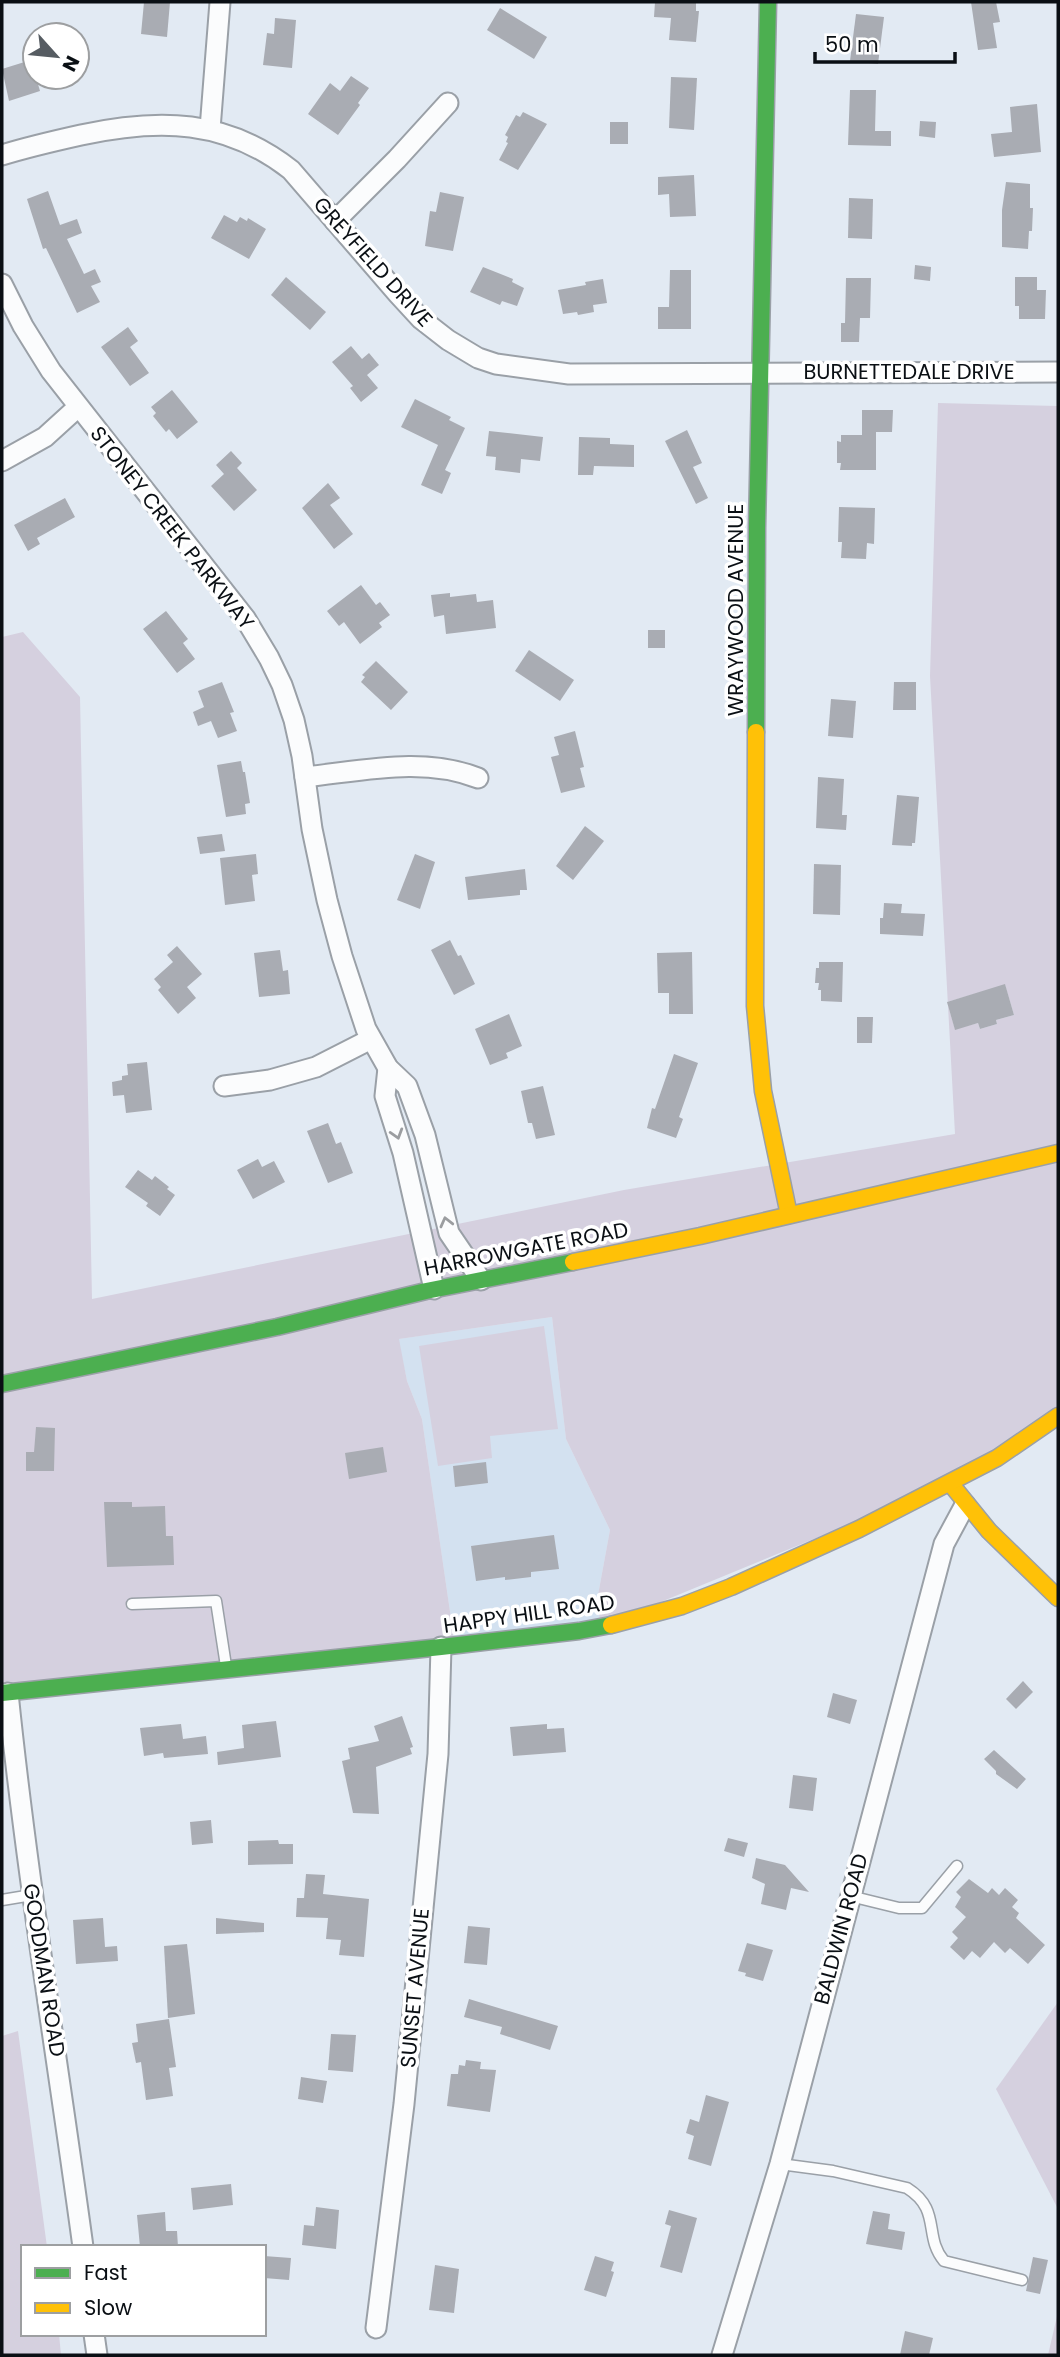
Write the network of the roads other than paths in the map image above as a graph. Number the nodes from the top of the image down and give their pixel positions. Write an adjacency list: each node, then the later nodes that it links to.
1 (220, 2): 4 (street)
2 (768, 2): 8 (street, WRAYWOOD AVENUE)
3 (448, 103): 6 (street)
4 (210, 129): 5 (street, GREYFIELD DRIVE); 6 (street, GREYFIELD DRIVE)
5 (2, 155)
6 (335, 221): 8 (street, GREYFIELD DRIVE)
7 (2, 284): 10 (street, STONEY CREEK PARKWAY)
8 (760, 372): 9 (street, BURNETTEDALE DRIVE); 18 (street, WRAYWOOD AVENUE)
9 (1058, 372)
10 (78, 407): 11 (street); 12 (street, STONEY CREEK PARKWAY)
11 (2, 461)
12 (305, 777): 13 (street); 14 (street, STONEY CREEK PARKWAY)
13 (478, 778)
14 (371, 1039): 15 (street, STONEY CREEK PARKWAY); 16 (street)
15 (388, 1068): 19 (street, STONEY CREEK PARKWAY, one-way to 15); 20 (street, one-way to 20)
16 (224, 1086)
17 (1058, 1153): 18 (street, HARROWGATE ROAD)
18 (789, 1215): 19 (street, HARROWGATE ROAD)
19 (481, 1280): 20 (street, HARROWGATE ROAD)
20 (434, 1289): 21 (street, HARROWGATE ROAD)
21 (2, 1384)
22 (1058, 1416): 23 (street, HAPPY HILL ROAD)
23 (950, 1483): 24 (street); 27 (street, HAPPY HILL ROAD)
24 (965, 1504): 25 (street); 32 (street, BALDWIN ROAD)
25 (1058, 1598)
26 (132, 1604): 28 (lane)
27 (441, 1647): 28 (street, HAPPY HILL ROAD); 37 (street, SUNSET AVENUE)
28 (227, 1670): 29 (street, HAPPY HILL ROAD)
29 (5, 1693): 31 (street, GOODMAN ROAD)
30 (957, 1866): 32 (lane)
31 (32, 1895): 33 (lane); 35 (street, GOODMAN ROAD)
32 (850, 1896): 34 (street, BALDWIN ROAD)
33 (2, 1900)
34 (779, 2164): 36 (lane); 40 (street, BALDWIN ROAD)
35 (83, 2245)
36 (1021, 2280)
37 (376, 2328)
38 (94, 2336): 39 (street)
39 (97, 2355)
40 (722, 2355)

